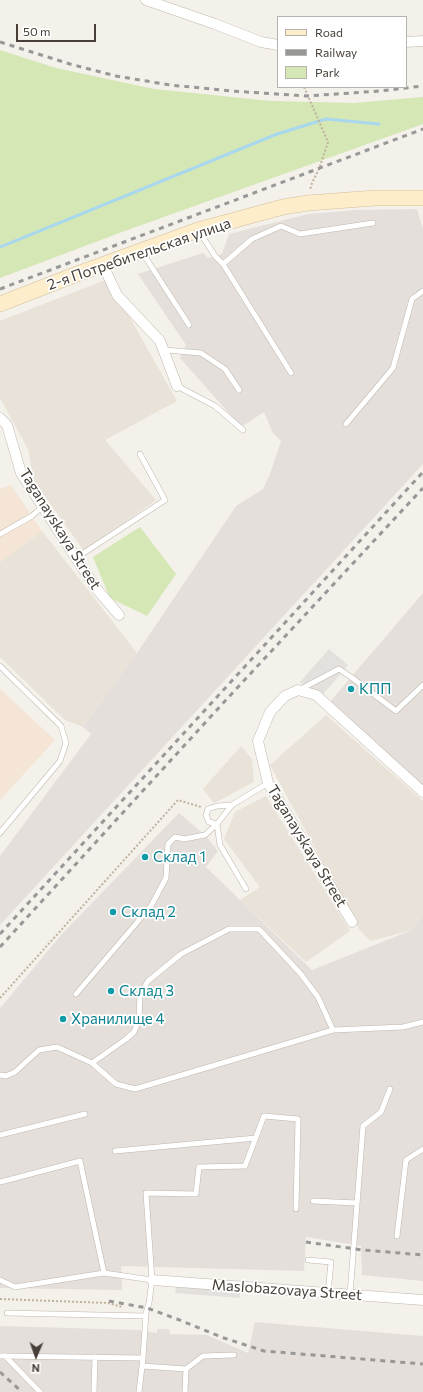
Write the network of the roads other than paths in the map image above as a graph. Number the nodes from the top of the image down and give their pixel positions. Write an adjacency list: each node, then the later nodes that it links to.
1 (146, 0): 4 (street)
2 (423, 41): 3 (street)
3 (407, 42)
4 (277, 45)
5 (422, 196): 7 (street, 2-я Потребительская улица)
6 (374, 223): 9 (lane)
7 (198, 230): 8 (street, 2-я Потребительская улица); 9 (lane)
8 (142, 251): 10 (street, 2-я Потребительская улица); 13 (lane)
9 (223, 264): 15 (lane)
10 (103, 265): 12 (street, 2-я Потребительская улица); 14 (street)
11 (423, 291): 19 (lane)
12 (0, 304)
13 (189, 325)
14 (164, 350): 16 (street); 17 (lane)
15 (291, 373)
16 (177, 386): 20 (lane)
17 (239, 390)
18 (0, 418): 22 (street, Taganayskaya Street)
19 (346, 424)
20 (243, 430)
21 (140, 454): 24 (lane)
22 (43, 506): 23 (lane); 24 (street, Taganayskaya Street)
23 (0, 534)
24 (76, 558): 25 (street, Taganayskaya Street)
25 (119, 615)
26 (0, 666): 33 (lane)
27 (423, 685): 28 (lane)
28 (298, 690): 29 (street, Taganayskaya Street); 30 (street)
29 (268, 783): 31 (lane); 35 (street, Taganayskaya Street)
30 (423, 792)
31 (232, 805): 32 (lane); 32 (lane)
32 (218, 824): 34 (lane); 36 (lane)
33 (0, 833)
34 (246, 889)
35 (352, 922)
36 (76, 994)
37 (423, 1022): 38 (lane)
38 (333, 1030): 39 (lane); 39 (lane)
39 (92, 1063): 40 (lane)
40 (0, 1075)
41 (390, 1088): 49 (lane)
42 (85, 1114): 43 (lane)
43 (0, 1135)
44 (256, 1138): 46 (lane); 50 (lane); 55 (lane)
45 (423, 1149): 51 (lane)
46 (115, 1151)
47 (0, 1182): 53 (lane)
48 (313, 1201): 49 (lane)
49 (357, 1203): 57 (lane)
50 (296, 1208)
51 (398, 1236)
52 (308, 1260): 56 (lane)
53 (104, 1273): 54 (lane); 55 (lane)
54 (0, 1280)
55 (152, 1280): 56 (street, Maslobazovaya Street); 60 (lane)
56 (328, 1293): 57 (street, Maslobazovaya Street)
57 (350, 1295): 58 (street, Maslobazovaya Street)
58 (423, 1300)
59 (7, 1313): 60 (lane)
60 (146, 1316): 64 (lane)
61 (234, 1355): 66 (lane)
62 (3, 1356): 63 (lane); 67 (lane)
63 (95, 1357): 64 (lane); 68 (lane)
64 (143, 1358): 65 (lane)
65 (142, 1366): 66 (lane); 69 (lane)
66 (186, 1369): 70 (lane)
67 (40, 1392)
68 (94, 1392)
69 (139, 1392)
70 (185, 1392)

